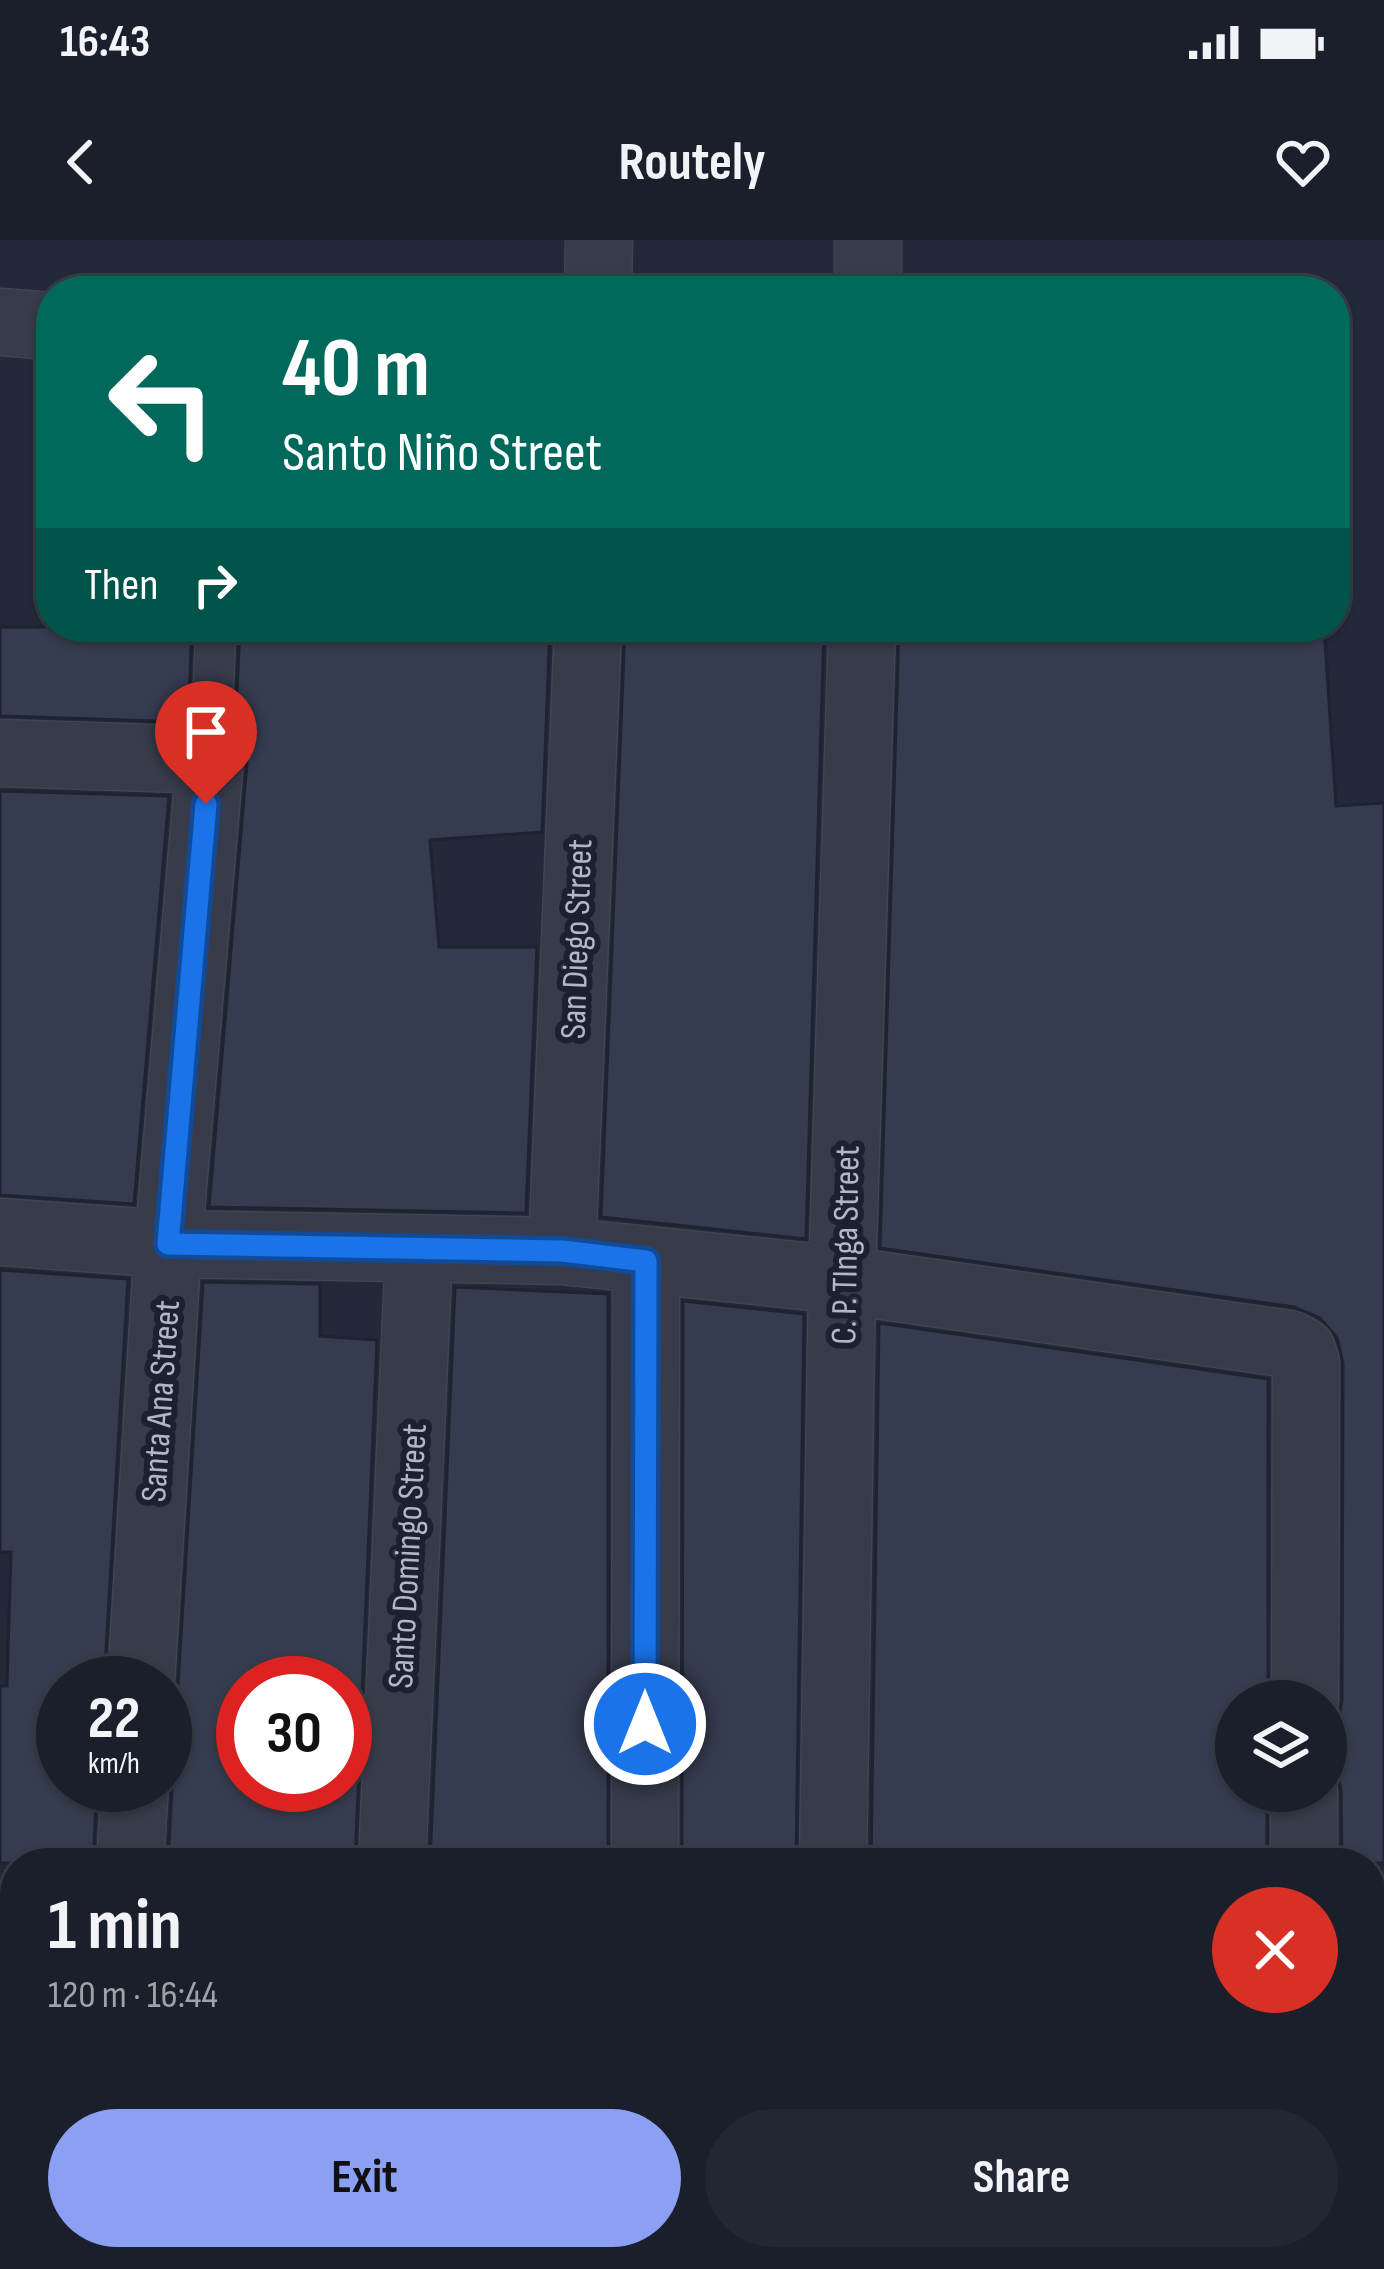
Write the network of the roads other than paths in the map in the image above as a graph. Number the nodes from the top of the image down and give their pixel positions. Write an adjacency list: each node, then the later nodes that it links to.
1 (598, 240): 3 (street)
2 (868, 240): 4 (street)
3 (598, 276)
4 (868, 276)
5 (0, 322): 6 (street)
6 (36, 325)
7 (215, 642): 11 (lane)
8 (587, 642): 15 (street, San Diego Street)
9 (862, 642): 17 (street, C. P. TInga Street)
10 (0, 753): 11 (street)
11 (209, 760): 13 (street, Santa Ana Street)
12 (0, 1232): 13 (street)
13 (168, 1244): 14 (street); 18 (street, Santa Ana Street)
14 (419, 1249): 15 (street); 23 (street, Santo Domingo Street)
15 (562, 1251): 16 (street)
16 (646, 1261): 17 (street); 24 (street)
17 (842, 1280): 19 (street); 25 (street, C. P. TInga Street)
18 (143, 1656)
19 (1305, 1680)
20 (133, 1812): 22 (street)
21 (1304, 1812): 26 (street)
22 (131, 1848)
23 (393, 1848)
24 (644, 1848)
25 (833, 1848)
26 (1304, 1848)

